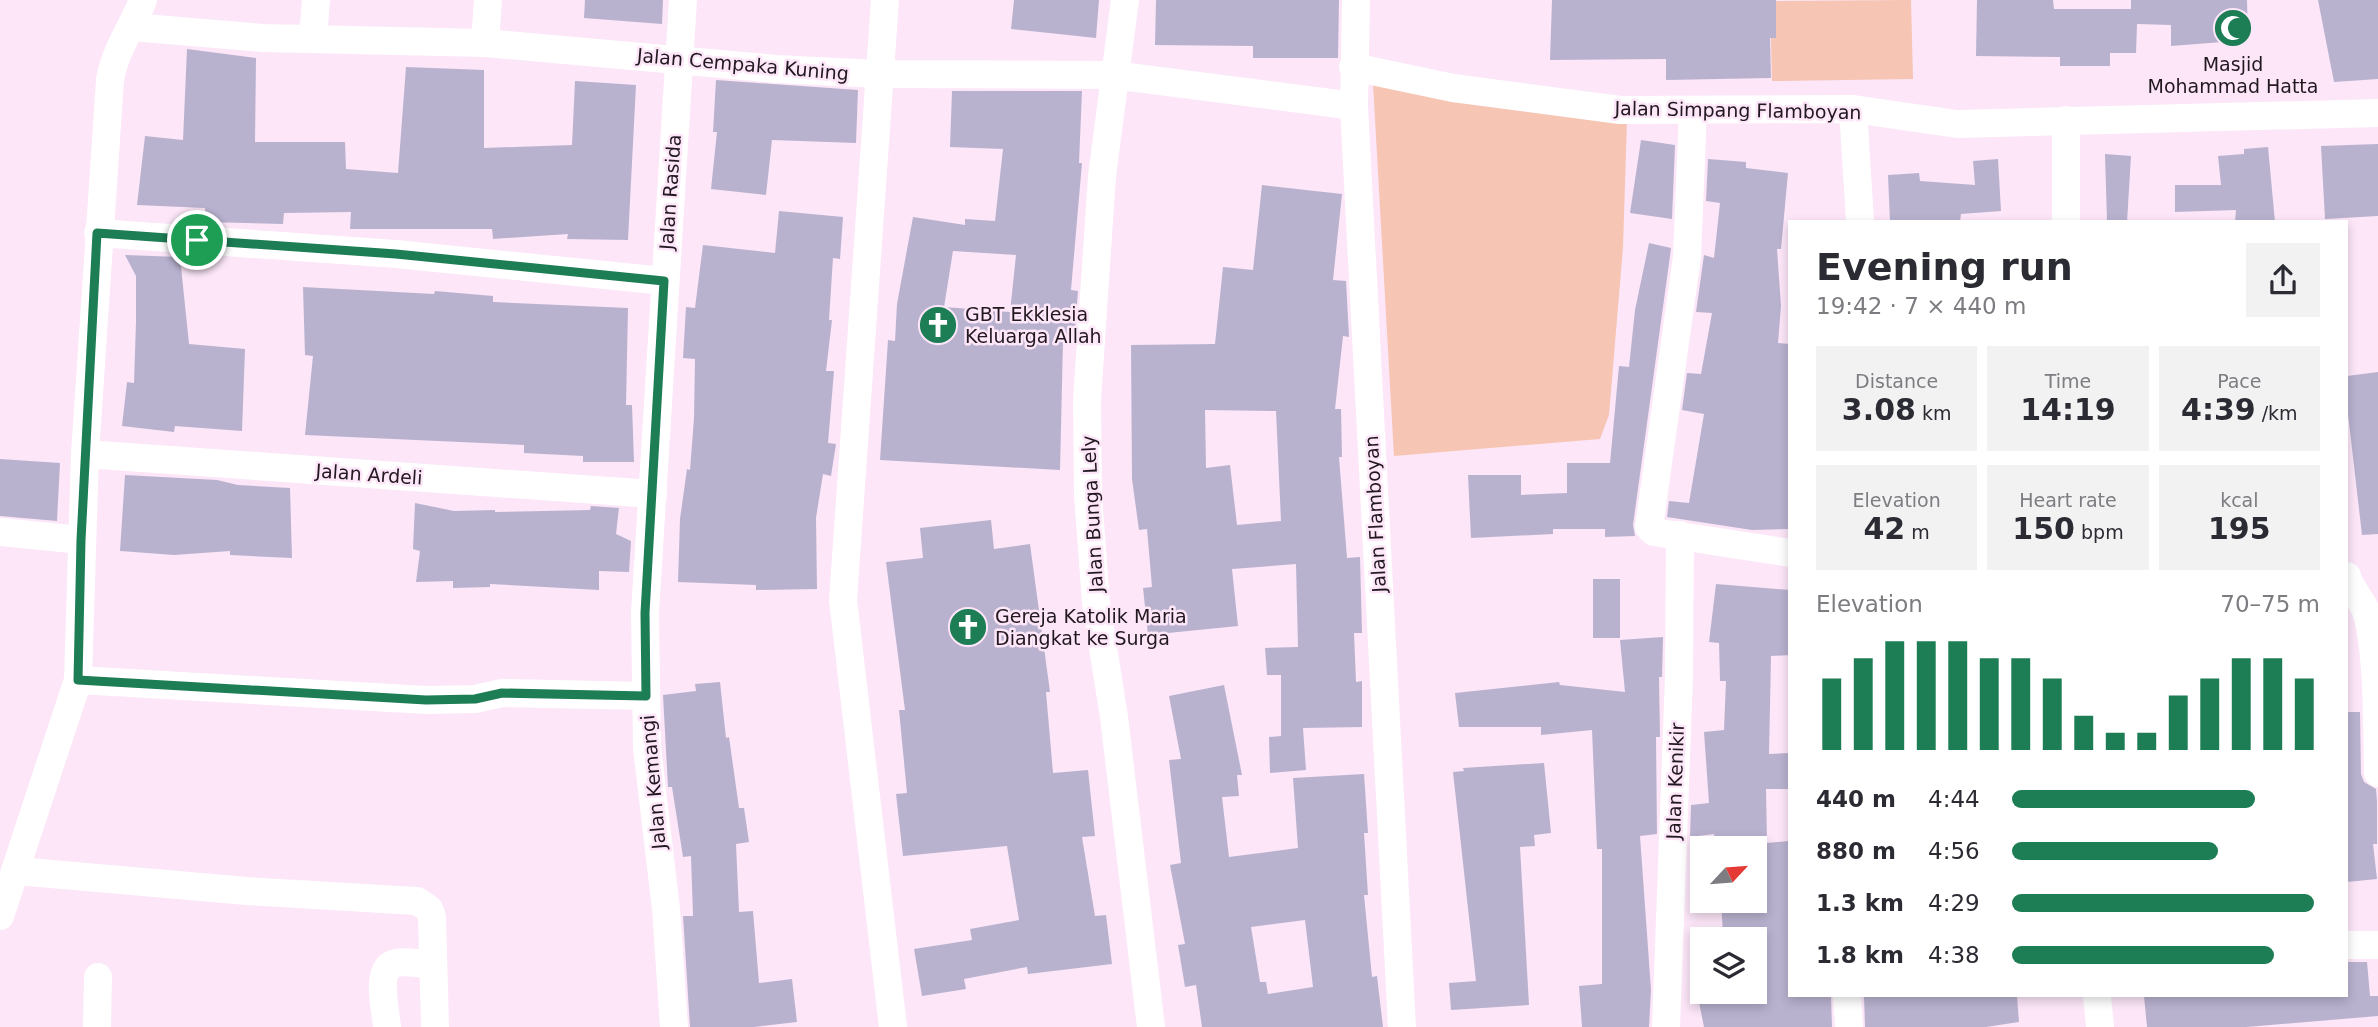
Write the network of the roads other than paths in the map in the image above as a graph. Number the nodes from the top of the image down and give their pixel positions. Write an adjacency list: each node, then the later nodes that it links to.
1 (143, 0): 8 (street)
2 (316, 0): 9 (street)
3 (488, 0): 10 (street)
4 (683, 0): 11 (street, Jalan Rasida)
5 (885, 0): 13 (street)
6 (1125, 0): 14 (street, Jalan Bunga Lely)
7 (1356, 0): 12 (street, Jalan Flamboyan)
8 (132, 27): 9 (street, Jalan Cempaka Kuning); 22 (street)
9 (313, 37): 10 (street, Jalan Cempaka Kuning)
10 (485, 43): 11 (street, Jalan Cempaka Kuning)
11 (679, 58): 13 (street, Jalan Cempaka Kuning); 23 (street, Jalan Rasida)
12 (1353, 67): 15 (street, Jalan Flamboyan); 17 (street, Jalan Simpang Flamboyan)
13 (879, 74): 14 (street, Jalan Cempaka Kuning); 46 (street)
14 (1113, 75): 15 (street, Jalan Cempaka Kuning); 47 (street, Jalan Bunga Lely)
15 (1354, 106): 48 (street, Jalan Flamboyan)
16 (1853, 110): 17 (street, Jalan Simpang Flamboyan); 19 (street, Jalan Simpang Flamboyan); 20 (street)
17 (1693, 111): 27 (street)
18 (2378, 113): 19 (street, Jalan Simpang Flamboyan)
19 (2066, 120): 21 (street)
20 (1860, 220)
21 (2066, 220)
22 (97, 233): 23 (street); 24 (street)
23 (664, 281): 25 (street, Jalan Rasida)
24 (85, 454): 25 (street, Jalan Ardeli); 28 (street)
25 (653, 494): 32 (street, Jalan Kemangi)
26 (0, 532): 28 (street)
27 (1680, 535): 29 (street); 49 (street, Jalan Kenikir)
28 (81, 540): 31 (street)
29 (1788, 553)
30 (2348, 580): 33 (street)
31 (78, 680): 32 (street); 34 (street)
32 (646, 696): 45 (street, Jalan Kemangi)
33 (2378, 773)
34 (17, 871): 35 (street); 38 (street)
35 (0, 916)
36 (2348, 945): 37 (street)
37 (2378, 945)
38 (432, 965): 43 (street); 44 (street)
39 (98, 977): 42 (street)
40 (1847, 997): 50 (street)
41 (2098, 997): 51 (street)
42 (97, 1027)
43 (387, 1027)
44 (435, 1027)
45 (674, 1027)
46 (893, 1027)
47 (1151, 1027)
48 (1402, 1027)
49 (1666, 1027)
50 (1849, 1027)
51 (2100, 1027)

